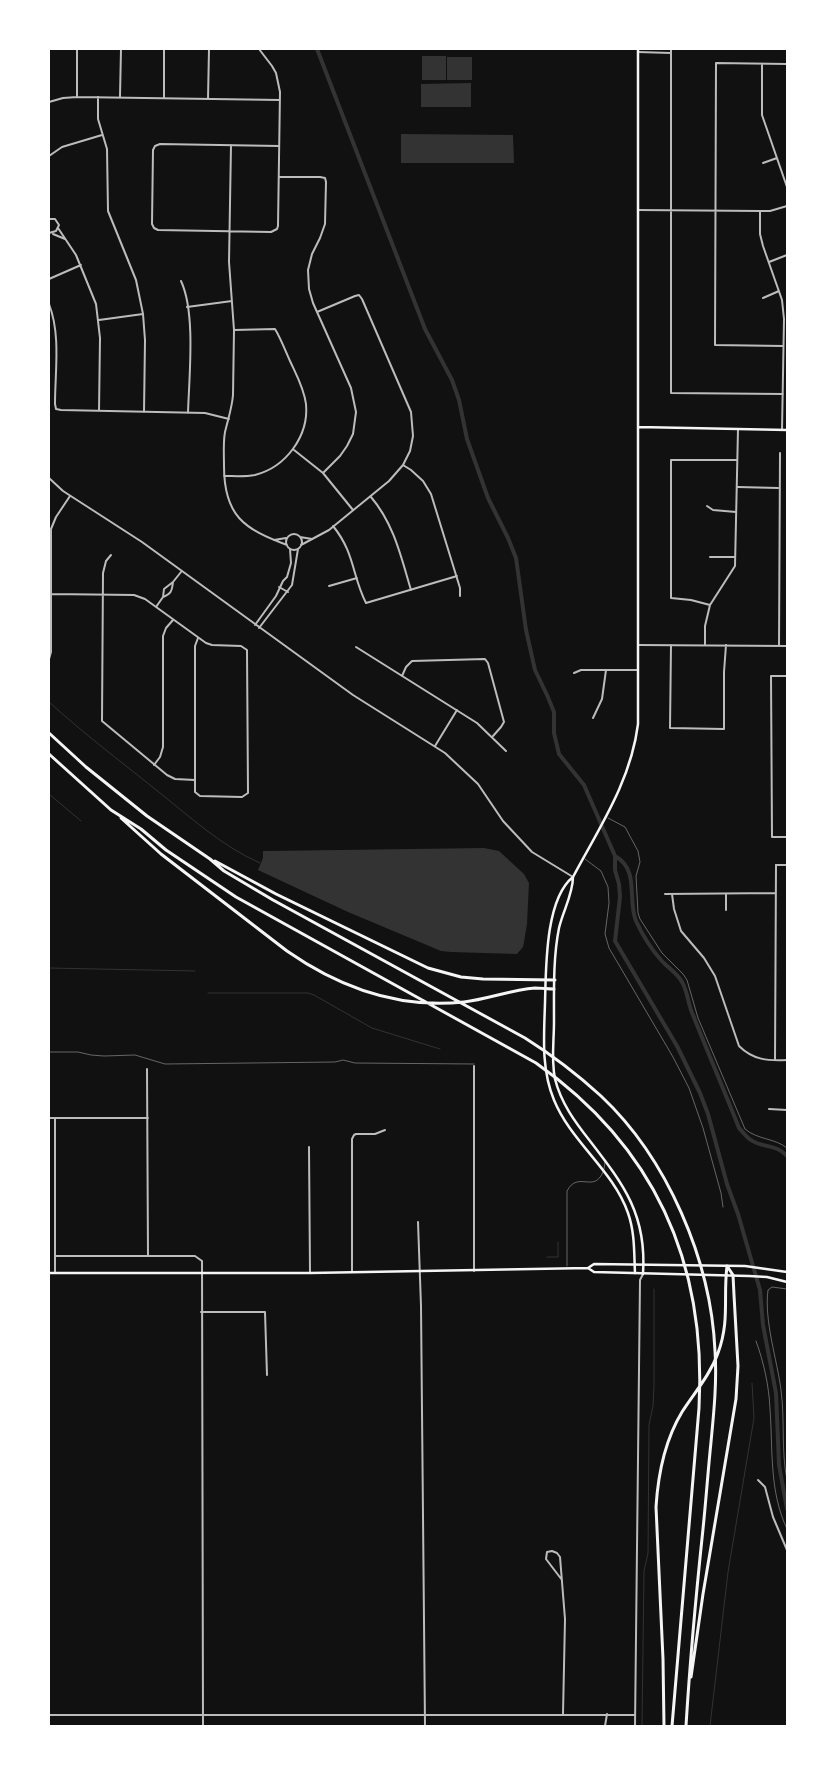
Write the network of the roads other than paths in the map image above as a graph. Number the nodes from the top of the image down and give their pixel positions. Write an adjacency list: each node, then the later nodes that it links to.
1 (78, 49): 11 (street)
2 (120, 49): 13 (street)
3 (164, 49): 14 (street)
4 (209, 49): 15 (street)
5 (259, 49): 16 (street)
6 (670, 49): 8 (street)
7 (638, 51): 8 (street); 27 (main road)
8 (671, 53): 28 (street)
9 (762, 64): 10 (street); 22 (street); 29 (street)
10 (787, 64)
11 (77, 97): 12 (street); 17 (street)
12 (98, 97): 13 (street); 18 (street)
13 (120, 97): 14 (street)
14 (164, 98): 15 (street)
15 (208, 99): 16 (street)
16 (280, 100): 20 (street)
17 (49, 102)
18 (103, 135): 21 (street); 47 (street)
19 (231, 145): 20 (street); 33 (street); 33 (street)
20 (279, 146): 24 (street)
21 (49, 156)
22 (777, 158): 23 (street); 25 (street)
23 (763, 163)
24 (278, 177): 33 (street); 46 (street)
25 (787, 187)
26 (787, 206): 30 (street)
27 (638, 210): 28 (street); 56 (main road)
28 (671, 210): 29 (street); 51 (street)
29 (715, 211): 30 (street); 50 (street)
30 (760, 212): 37 (street)
31 (49, 218): 32 (street)
32 (58, 228): 34 (street); 35 (street)
33 (230, 231): 43 (street)
34 (50, 233): 35 (street)
35 (65, 239): 38 (street)
36 (787, 255): 37 (street)
37 (769, 262): 41 (street)
38 (81, 265): 39 (street); 48 (street)
39 (49, 279)
40 (181, 282): 45 (street)
41 (780, 292): 42 (street); 50 (street)
42 (763, 298)
43 (232, 301): 45 (street); 49 (street)
44 (49, 304): 52 (street)
45 (188, 307): 54 (street)
46 (317, 312): 63 (street); 64 (street)
47 (143, 314): 48 (street); 53 (street)
48 (99, 320): 52 (street)
49 (234, 330): 55 (street); 60 (street)
50 (783, 346): 51 (street)
51 (783, 394): 58 (street)
52 (99, 411): 53 (street)
53 (144, 412): 54 (street)
54 (188, 413): 55 (street)
55 (229, 419): 65 (street)
56 (639, 427): 57 (main road); 104 (main road)
57 (738, 429): 58 (main road); 62 (street)
58 (782, 430): 59 (main road)
59 (787, 430)
60 (293, 449): 64 (street); 65 (street)
61 (780, 454): 68 (street)
62 (737, 460): 67 (street); 98 (street)
63 (403, 465): 70 (street); 87 (street)
64 (323, 473): 72 (street)
65 (224, 476): 78 (street)
66 (49, 478): 69 (street)
67 (737, 487): 68 (street); 73 (street)
68 (778, 488): 108 (street)
69 (70, 496): 86 (street); 95 (street)
70 (371, 496): 72 (street); 92 (street)
71 (707, 506): 73 (street)
72 (353, 510): 74 (street)
73 (736, 512): 84 (street)
74 (333, 526): 77 (street); 88 (street)
75 (288, 538): 76 (street); 78 (street); 79 (street)
76 (300, 538): 77 (street); 80 (street)
77 (312, 538): 80 (street)
78 (274, 540): 79 (street)
79 (287, 545): 81 (street)
80 (301, 545): 82 (street)
81 (290, 549): 82 (street); 91 (street)
82 (298, 549): 93 (street)
83 (111, 555): 94 (street)
84 (735, 557): 85 (street); 98 (street)
85 (710, 558)
86 (182, 571): 89 (street); 101 (street)
87 (457, 576): 92 (street); 96 (street)
88 (357, 578): 90 (street); 92 (street)
89 (174, 582): 97 (street); 97 (street)
90 (329, 586)
91 (279, 587): 93 (street); 101 (street)
92 (411, 590)
93 (288, 592): 102 (street)
94 (103, 593): 95 (street); 99 (street); 124 (street)
95 (51, 594): 111 (street)
96 (460, 596)
97 (163, 597): 99 (street)
98 (710, 605): 106 (street)
99 (156, 607): 100 (street)
100 (173, 619): 103 (street); 124 (street)
101 (255, 625): 102 (street)
102 (260, 628): 121 (street)
103 (198, 638): 125 (street); 125 (street)
104 (638, 645): 105 (street); 113 (main road)
105 (671, 645): 106 (street); 107 (street)
106 (705, 645): 107 (street)
107 (726, 645): 108 (street)
108 (779, 646): 109 (street)
109 (787, 646)
110 (356, 648): 115 (street)
111 (49, 659)
112 (606, 670): 113 (street); 114 (street); 118 (street)
113 (638, 670): 127 (main road)
114 (574, 673)
115 (402, 676): 117 (street); 120 (street)
116 (787, 676): 128 (street)
117 (457, 710): 120 (street); 121 (street)
118 (593, 718)
119 (49, 733): 129 (highway)
120 (492, 737): 122 (street)
121 (435, 746): 132 (street)
122 (506, 751)
123 (49, 754): 126 (highway)
124 (154, 765): 125 (street)
125 (195, 780)
126 (111, 810): 140 (highway); 203 (highway)
127 (606, 816): 130 (main road); 154 (lane)
128 (787, 837)
129 (210, 859): 138 (highway); 191 (highway)
130 (583, 859): 132 (main road); 157 (lane)
131 (787, 865): 133 (street)
132 (573, 877): 138 (main road); 139 (main road)
133 (776, 893): 136 (street); 143 (street)
134 (665, 894): 135 (street)
135 (672, 894): 136 (street); 143 (street)
136 (726, 894): 137 (street)
137 (726, 910)
138 (546, 979): 139 (highway); 140 (main road)
139 (555, 980): 141 (main road)
140 (546, 989): 141 (highway); 156 (main road)
141 (554, 989): 155 (main road)
142 (49, 1052): 145 (lane)
143 (775, 1060): 144 (street)
144 (787, 1060)
145 (474, 1066): 168 (street)
146 (147, 1069): 151 (street)
147 (769, 1109): 148 (street)
148 (787, 1110)
149 (49, 1118): 150 (street)
150 (55, 1118): 151 (street); 160 (street)
151 (148, 1118): 162 (street)
152 (385, 1130): 170 (street)
153 (309, 1147): 175 (street)
154 (787, 1148)
155 (605, 1160): 156 (lane); 164 (main road)
156 (604, 1171): 163 (main road); 166 (lane)
157 (723, 1207)
158 (418, 1222): 171 (street)
159 (49, 1224): 160 (street)
160 (55, 1224): 161 (street)
161 (55, 1256): 162 (street); 174 (street)
162 (148, 1256): 169 (street)
163 (635, 1264): 164 (main road); 167 (main road); 176 (main road)
164 (644, 1264): 165 (main road); 177 (main road)
165 (727, 1266): 172 (main road); 178 (highway); 179 (highway)
166 (567, 1268): 167 (main road); 168 (main road)
167 (588, 1268): 176 (main road)
168 (474, 1271): 171 (main road)
169 (202, 1272): 174 (main road); 175 (main road); 183 (street)
170 (352, 1272): 171 (main road); 175 (main road)
171 (420, 1272): 197 (street)
172 (787, 1272)
173 (49, 1273): 174 (main road)
174 (55, 1273)
175 (310, 1273)
176 (636, 1273): 177 (main road); 180 (street)
177 (643, 1274): 178 (main road); 180 (street)
178 (726, 1275): 179 (main road); 202 (highway)
179 (733, 1275): 181 (main road); 191 (highway)
180 (640, 1280): 194 (street)
181 (787, 1282)
182 (787, 1289): 187 (lane)
183 (202, 1312): 185 (street); 196 (street)
184 (756, 1341): 188 (lane)
185 (267, 1375)
186 (758, 1480): 189 (street)
187 (787, 1480)
188 (787, 1529)
189 (787, 1550)
190 (562, 1580): 190 (street); 192 (street)
191 (688, 1685): 204 (highway)
192 (562, 1714): 193 (street); 197 (street)
193 (607, 1714): 194 (street); 200 (street)
194 (635, 1714): 201 (street)
195 (49, 1715): 196 (street)
196 (203, 1715): 197 (street); 198 (street)
197 (425, 1715): 199 (street)
198 (203, 1726)
199 (425, 1726)
200 (605, 1726)
201 (635, 1726)
202 (664, 1726)
203 (672, 1726)
204 (686, 1726)

